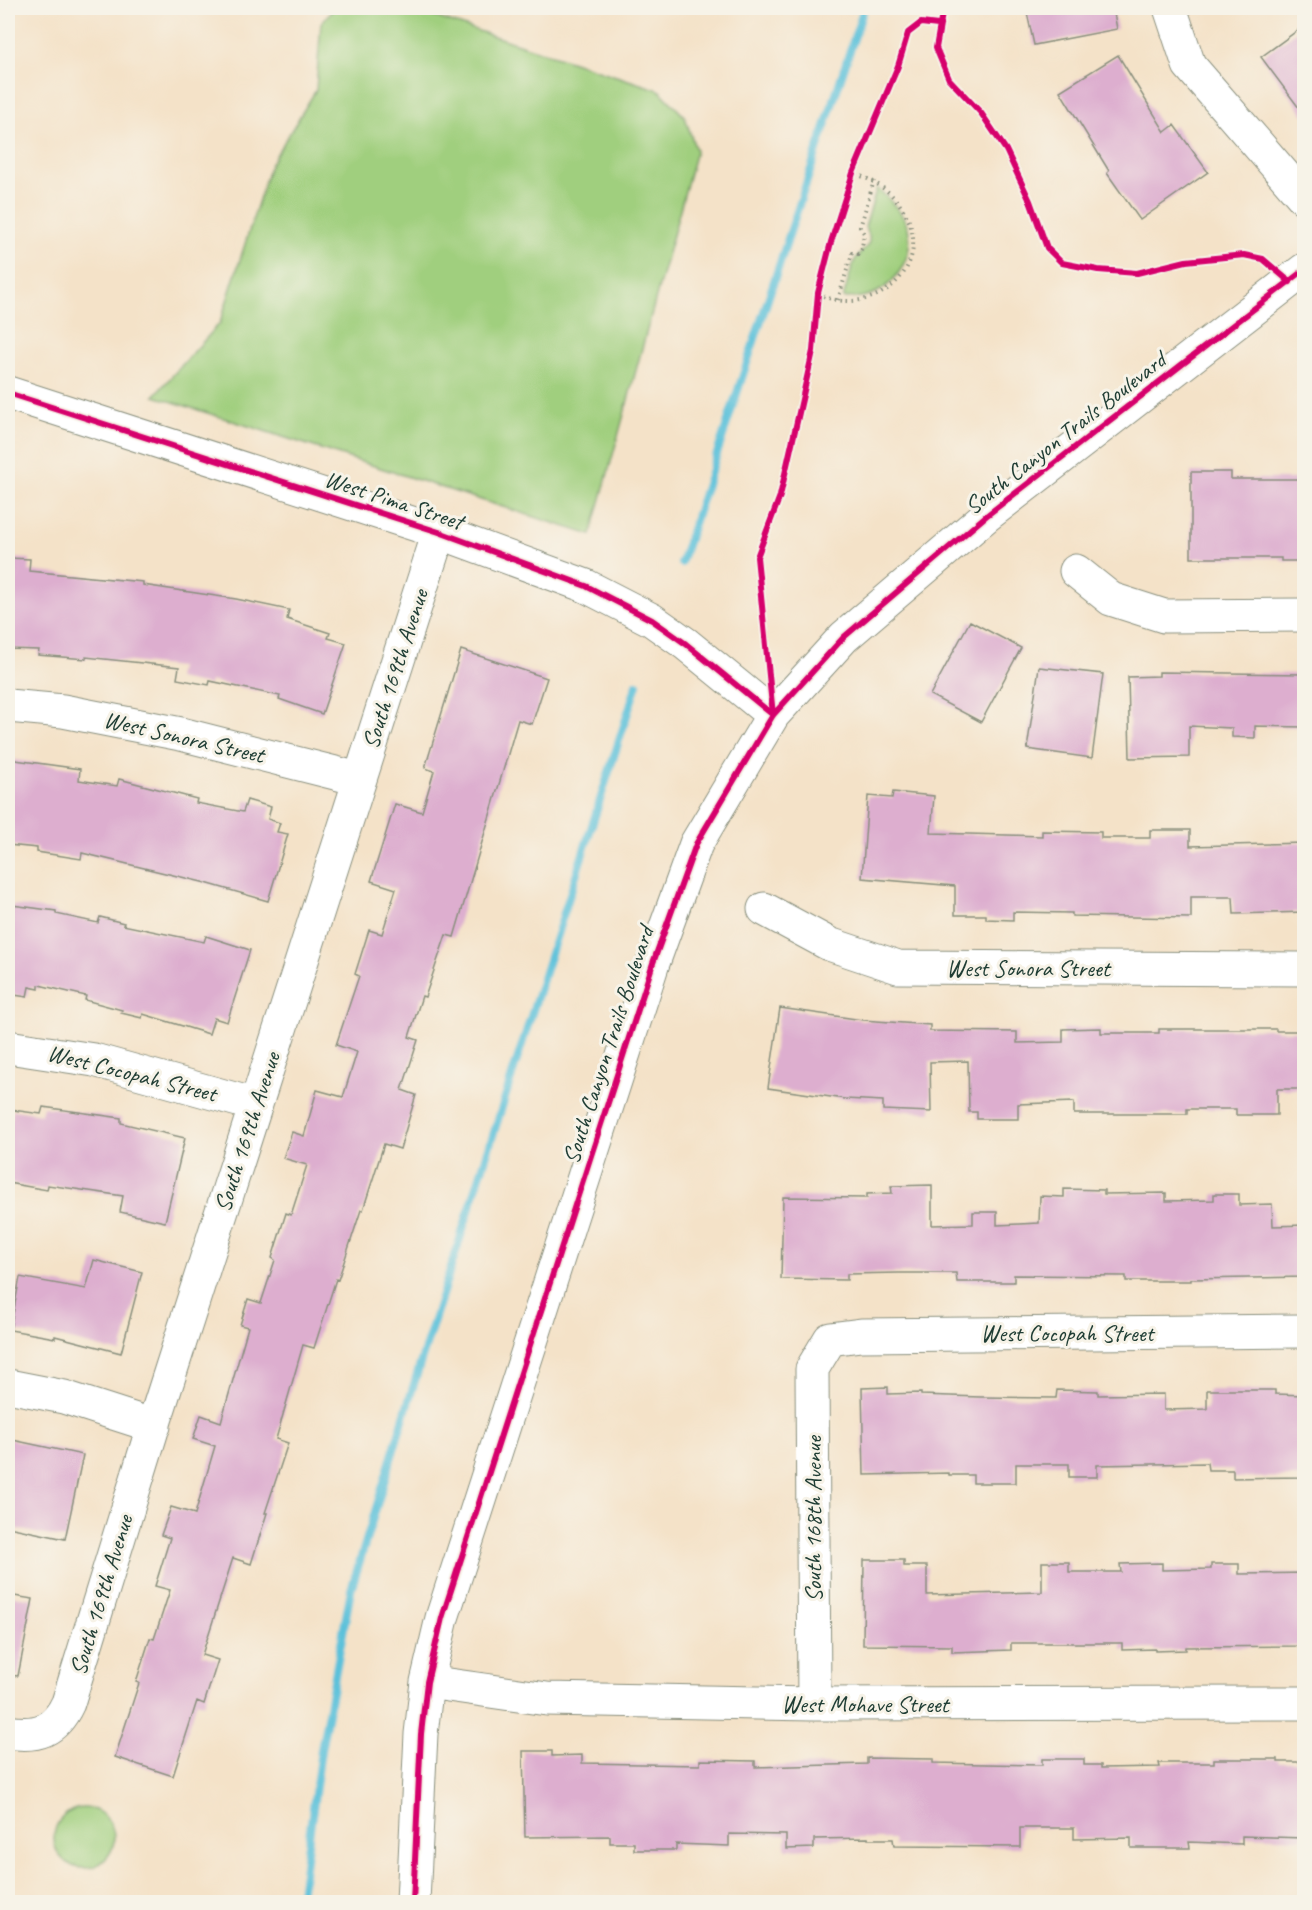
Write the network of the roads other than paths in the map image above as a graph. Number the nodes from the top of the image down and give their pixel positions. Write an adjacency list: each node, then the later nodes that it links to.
1 (1170, 8): 2 (street)
2 (1305, 198)
3 (1305, 270): 9 (street, South Canyon Trails Boulevard)
4 (8, 393): 5 (street, West Pima Street)
5 (439, 532): 9 (street, West Pima Street); 10 (street, South 169th Avenue)
6 (1076, 571): 7 (street)
7 (1305, 615)
8 (8, 706): 10 (street, West Sonora Street)
9 (773, 715): 19 (street, South Canyon Trails Boulevard)
10 (359, 778): 14 (street, South 169th Avenue)
11 (764, 909): 12 (street, West Sonora Street)
12 (1305, 969)
13 (8, 1047): 14 (street, West Cocopah Street)
14 (256, 1105): 18 (street, South 169th Avenue)
15 (1305, 1331): 16 (street, West Cocopah Street)
16 (830, 1339): 21 (street, South 168th Avenue)
17 (8, 1386): 18 (street)
18 (154, 1426): 22 (street, South 169th Avenue)
19 (427, 1682): 21 (street, West Mohave Street); 23 (street, South Canyon Trails Boulevard)
20 (1305, 1703): 21 (street, West Mohave Street)
21 (814, 1704)
22 (8, 1732)
23 (413, 1902)

